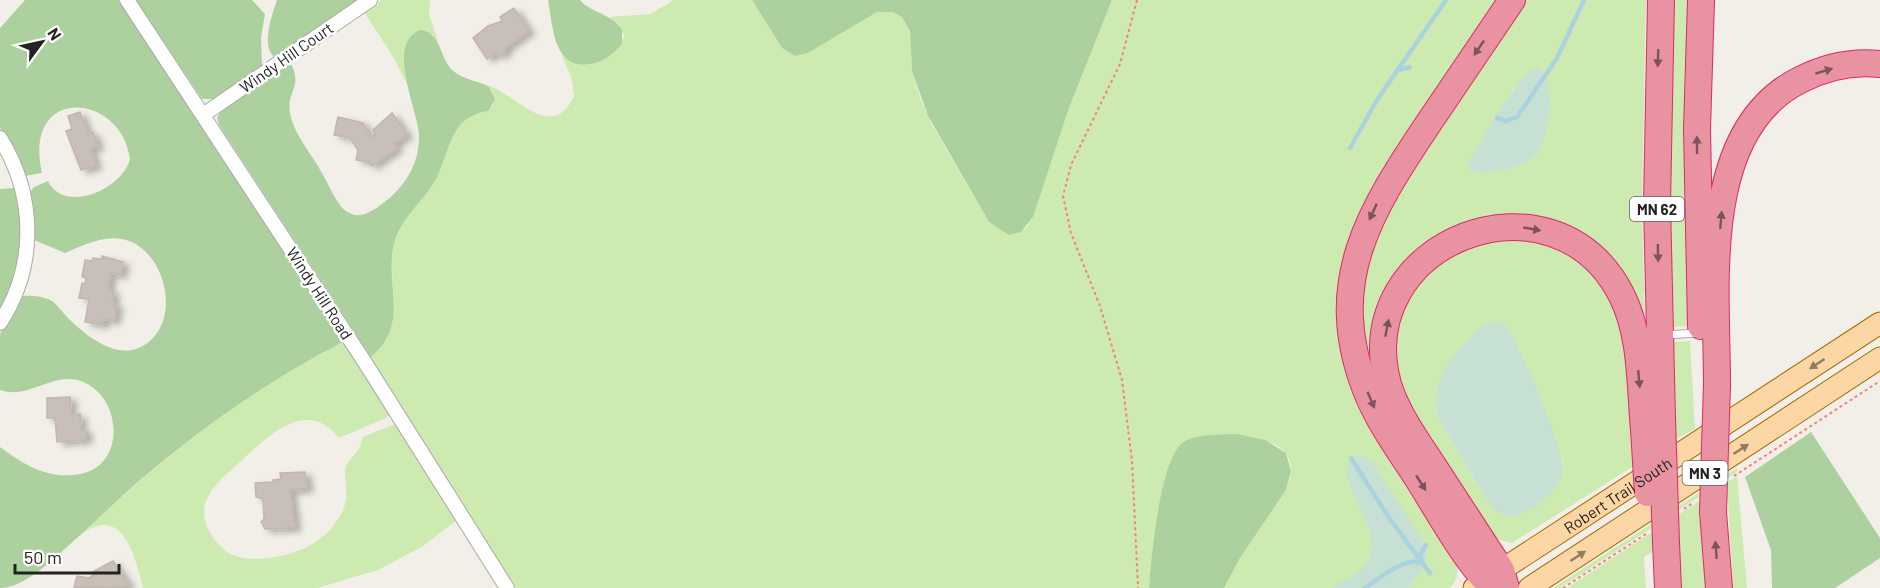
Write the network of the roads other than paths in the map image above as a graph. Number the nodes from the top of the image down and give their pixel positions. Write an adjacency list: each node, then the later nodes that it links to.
1 (127, 0): 7 (street, Windy Hill Road)
2 (370, 0): 7 (street, Windy Hill Court)
3 (1512, 0): 17 (highway, one-way to 17)
4 (1661, 0): 12 (highway, MN 62, one-way to 12)
5 (1701, 0): 11 (highway, MN 62, one-way to 5)
6 (1880, 64): 14 (highway, one-way to 6)
7 (203, 115): 18 (street, Windy Hill Road)
8 (0, 138): 9 (street)
9 (0, 323)
10 (1880, 323): 17 (main road, Robert Trail South / MN 3, one-way to 17)
11 (1701, 333): 12 (lane); 14 (highway, MN 62)
12 (1660, 335): 15 (highway, MN 62)
13 (1880, 358): 19 (main road, Robert Trail South / MN 3, one-way to 13)
14 (1711, 388): 22 (highway, one-way to 14, bridge)
15 (1653, 424): 16 (highway, bridge); 17 (highway, one-way to 15)
16 (1660, 547): 20 (highway); 21 (highway)
17 (1492, 583)
18 (507, 588)
19 (1529, 588)
20 (1656, 588)
21 (1668, 588)
22 (1719, 588)

